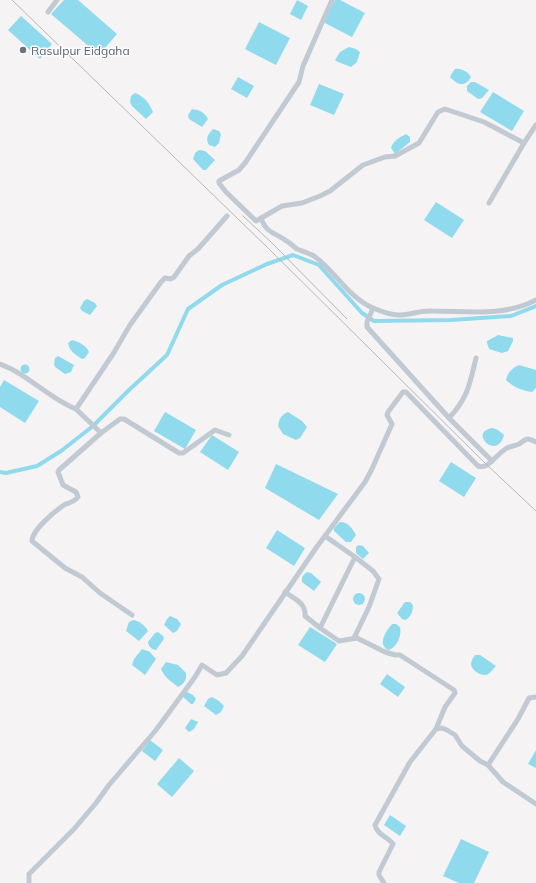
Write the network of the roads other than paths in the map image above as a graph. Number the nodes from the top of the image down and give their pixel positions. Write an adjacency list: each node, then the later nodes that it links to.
1 (57, 0): 3 (street)
2 (332, 0): 8 (street)
3 (48, 12)
4 (536, 125): 5 (street)
5 (524, 143): 6 (street); 8 (street)
6 (489, 204)
7 (227, 216): 13 (street)
8 (262, 218): 10 (street)
9 (536, 300): 10 (street)
10 (373, 308): 14 (street)
11 (476, 358): 14 (street)
12 (0, 364): 13 (street)
13 (76, 409): 15 (street)
14 (449, 418): 18 (street)
15 (101, 432): 16 (street); 22 (street)
16 (229, 435)
17 (536, 442): 18 (street)
18 (492, 461): 19 (street)
19 (325, 536): 20 (street); 21 (street)
20 (355, 557): 23 (street); 24 (street)
21 (285, 592): 23 (street); 29 (street)
22 (132, 615)
23 (320, 628): 24 (street)
24 (354, 638): 26 (street)
25 (536, 697): 27 (street)
26 (436, 729): 27 (street); 30 (street)
27 (488, 765): 28 (street)
28 (536, 804)
29 (29, 883)
30 (384, 883)

